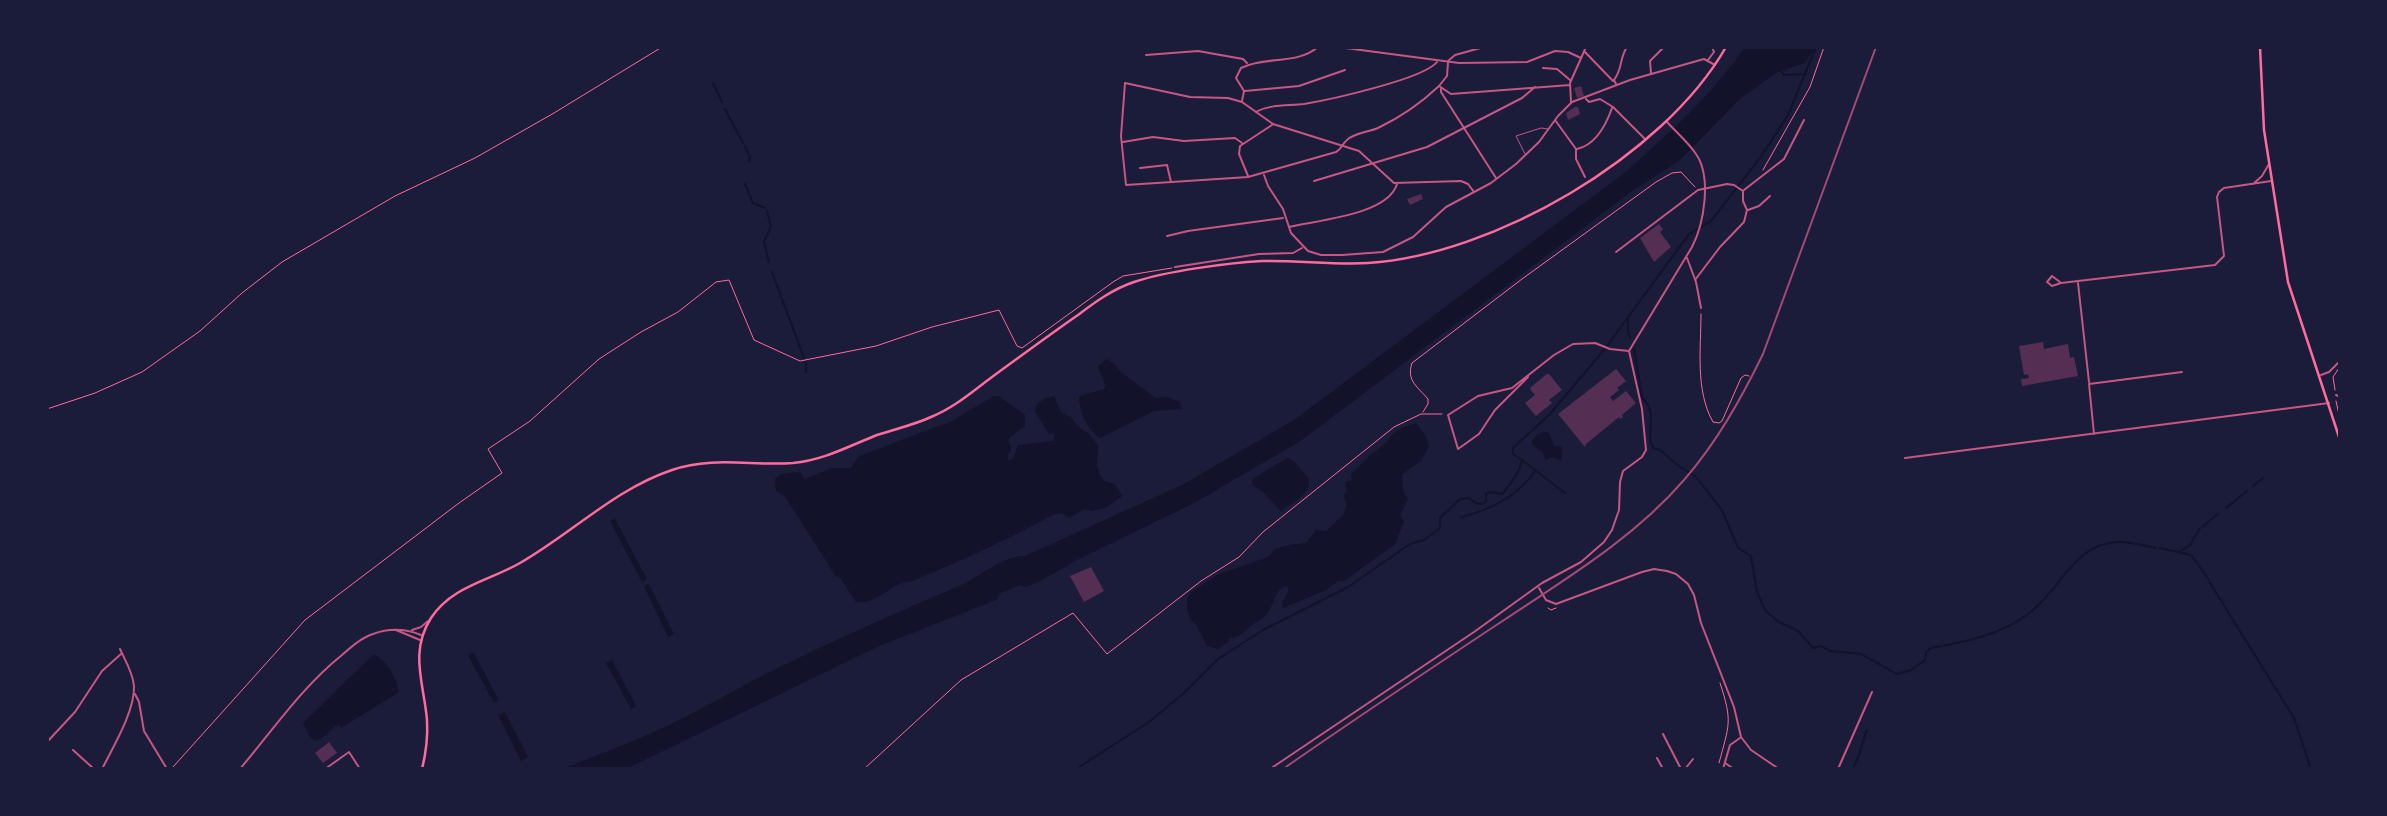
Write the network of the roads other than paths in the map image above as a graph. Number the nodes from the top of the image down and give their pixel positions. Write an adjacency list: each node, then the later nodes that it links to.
1 (1307, 47): 12 (street)
2 (1318, 47): 12 (street)
3 (1338, 47): 15 (street)
4 (1484, 47): 17 (street)
5 (1586, 47): 11 (street)
6 (1627, 47): 23 (street)
7 (1664, 47): 22 (street)
8 (1726, 47): 19 (main road)
9 (2260, 47): 46 (main road)
10 (1713, 48): 16 (street)
11 (1584, 52): 14 (street); 23 (street)
12 (1310, 53): 18 (street)
13 (1146, 55): 18 (street)
14 (1581, 58): 17 (street); 24 (street)
15 (1438, 60): 17 (street); 33 (street)
16 (1708, 60): 19 (street); 22 (street)
17 (1448, 62): 27 (street)
18 (1248, 64): 28 (street)
19 (1715, 65): 35 (main road)
20 (1543, 68): 24 (street)
21 (1345, 69): 28 (street)
22 (1651, 74): 25 (street)
23 (1614, 82): 25 (street)
24 (1570, 83): 26 (street); 31 (street)
25 (1616, 86): 29 (street)
26 (1535, 87): 27 (street); 38 (street)
27 (1440, 88): 38 (street); 43 (street)
28 (1244, 91): 30 (street)
29 (1585, 98): 31 (street); 32 (street)
30 (1242, 102): 33 (street); 41 (street)
31 (1572, 102): 34 (street)
32 (1612, 107): 40 (street); 44 (street)
33 (1255, 112): 37 (street)
34 (1555, 120): 39 (street); 44 (street)
35 (1665, 120): 40 (main road); 58 (street)
36 (1804, 120): 59 (street)
37 (1273, 124): 42 (street); 43 (street)
38 (1465, 128): 47 (street); 52 (street)
39 (1548, 129): 45 (street); 45 (lane)
40 (1645, 139): 70 (main road)
41 (1122, 143): 42 (street); 55 (street)
42 (1242, 143): 50 (street)
43 (1343, 145): 47 (street); 49 (street)
44 (1576, 149): 51 (street)
45 (1525, 154): 52 (street)
46 (2269, 163): 54 (main road); 57 (street)
47 (1373, 164): 53 (street); 56 (street)
48 (1140, 168): 55 (street)
49 (1264, 174): 50 (street); 63 (street)
50 (1248, 177): 55 (street)
51 (1585, 177)
52 (1496, 179): 60 (street)
53 (1314, 181)
54 (2272, 181): 57 (street); 79 (main road)
55 (1171, 182)
56 (1397, 184): 60 (street); 64 (street)
57 (2252, 184): 73 (street)
58 (1704, 188): 59 (street); 68 (street); 69 (street)
59 (1743, 191): 62 (street)
60 (1475, 192): 67 (street)
61 (1770, 196): 62 (street)
62 (1748, 211): 72 (street)
63 (1286, 218): 64 (street); 65 (street)
64 (1289, 227): 66 (street)
65 (1167, 236)
66 (1302, 247): 67 (street); 71 (street)
67 (1383, 252): 70 (street)
68 (1616, 252)
69 (1686, 257): 72 (street); 76 (street)
70 (1384, 261): 89 (main road)
71 (1175, 267)
72 (1695, 280): 75 (street)
73 (2078, 282): 74 (street); 81 (street)
74 (2061, 283)
75 (1701, 308)
76 (1629, 351): 80 (street); 88 (street)
77 (2340, 362): 79 (street)
78 (2182, 372): 81 (street)
79 (2320, 375): 84 (main road)
80 (1528, 377): 80 (street)
81 (2089, 384): 85 (street)
82 (2336, 395): 83 (street)
83 (2340, 397)
84 (2329, 403): 85 (street); 86 (main road)
85 (2094, 434): 87 (street)
86 (2340, 440)
87 (1905, 458)
88 (1538, 586): 96 (street); 109 (street)
89 (431, 618): 91 (street); 92 (main road)
90 (395, 630): 91 (street); 92 (street); 105 (street)
91 (408, 630): 92 (street)
92 (422, 638): 108 (main road)
93 (133, 692): 97 (street); 103 (street); 104 (street)
94 (1872, 692): 114 (street)
95 (1663, 734): 111 (street)
96 (1741, 737): 101 (street); 113 (street)
97 (47, 742)
98 (74, 750): 102 (street)
99 (1657, 758): 110 (street)
100 (1693, 760): 111 (street)
101 (1723, 766): 112 (street)
102 (94, 769)
103 (102, 769)
104 (167, 769)
105 (240, 769)
106 (325, 769): 107 (street)
107 (360, 769)
108 (422, 769)
109 (1270, 769)
110 (1663, 769)
111 (1683, 769)
112 (1734, 769)
113 (1779, 769)
114 (1839, 769)

